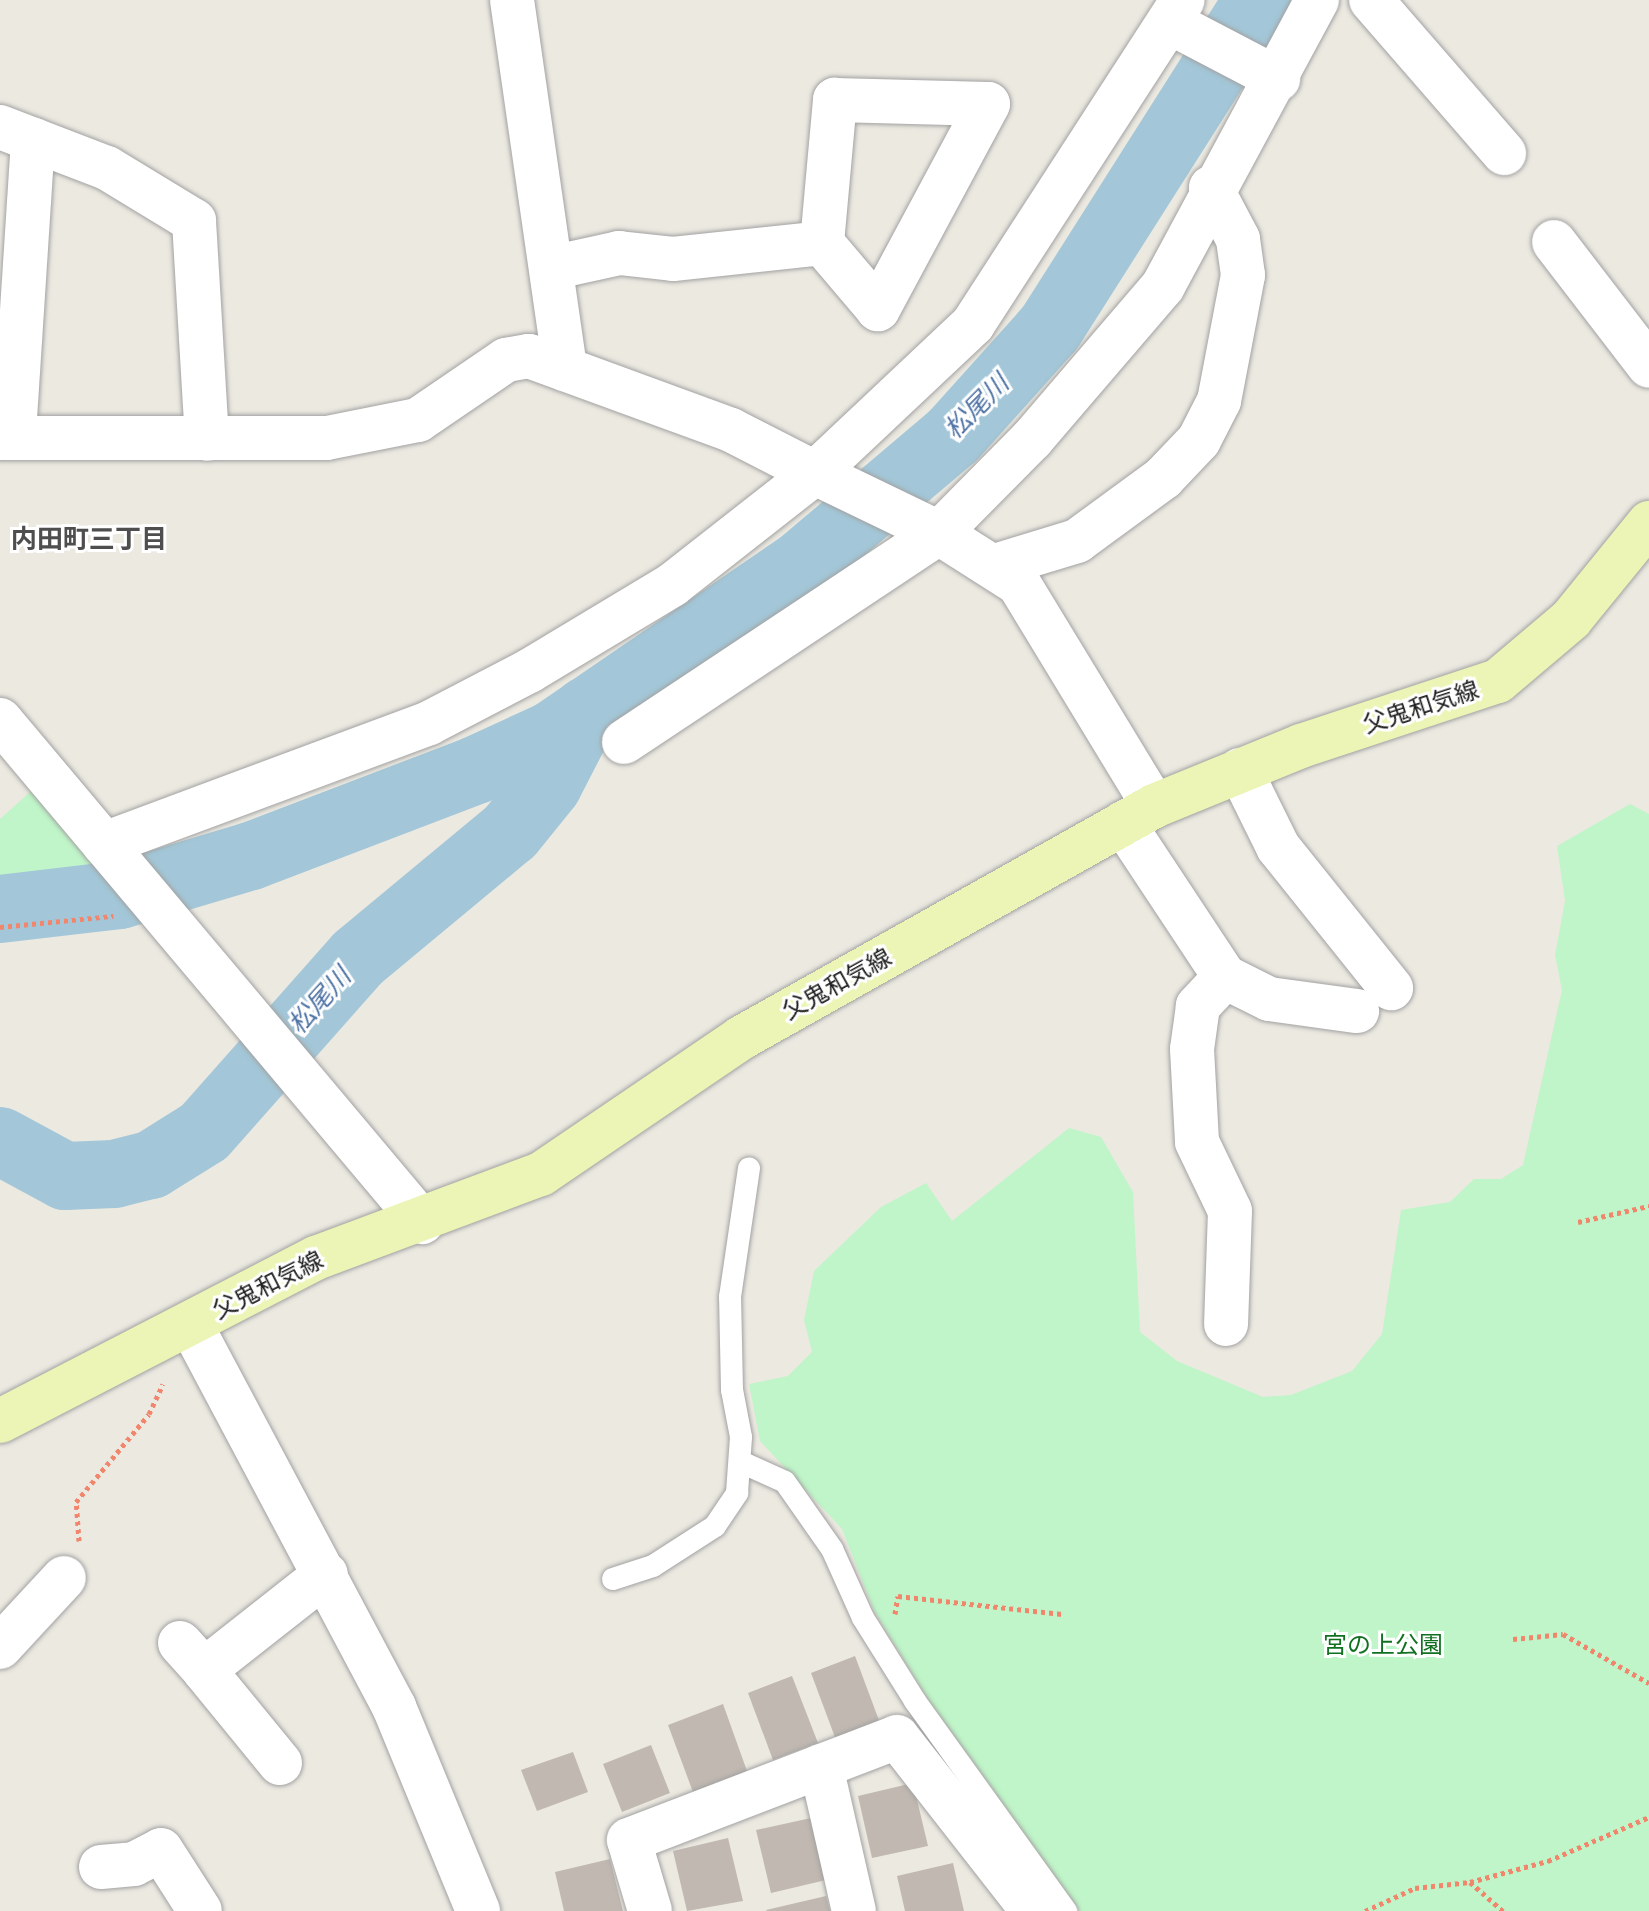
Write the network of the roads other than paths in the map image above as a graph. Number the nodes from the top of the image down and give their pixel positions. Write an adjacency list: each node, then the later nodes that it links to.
1 (512, 0): 11 (street)
2 (1317, 0): 5 (street)
3 (1371, 0): 7 (street)
4 (1179, 18): 5 (street); 16 (street)
5 (1274, 78): 8 (street)
6 (16, 133): 14 (street); 15 (street)
7 (1504, 153)
8 (1211, 188): 18 (street); 19 (street)
9 (1554, 242): 12 (street)
10 (822, 243): 10 (street); 11 (street)
11 (551, 268): 13 (street)
12 (1649, 366)
13 (565, 369): 15 (street); 16 (street)
14 (7, 436): 15 (street)
15 (207, 439)
16 (826, 478): 18 (street); 24 (street)
17 (1649, 523): 22 (main road, 父鬼和気線)
18 (931, 529): 19 (street); 21 (street)
19 (998, 565): 23 (street)
20 (0, 720): 24 (street)
21 (624, 742)
22 (1240, 770): 23 (main road, 父鬼和気線); 25 (street)
23 (1139, 815): 25 (street); 27 (main road, 父鬼和気線)
24 (111, 851): 27 (street)
25 (1225, 977): 28 (street)
26 (749, 1168): 31 (lane)
27 (422, 1222): 29 (main road, 父鬼和気線)
28 (1226, 1324)
29 (191, 1325): 30 (main road, 父鬼和気線); 32 (street)
30 (0, 1421)
31 (741, 1462): 34 (lane); 44 (lane)
32 (326, 1574): 36 (street); 40 (street)
33 (64, 1578): 35 (street)
34 (613, 1579)
35 (0, 1647)
36 (280, 1763)
37 (821, 1766): 41 (street); 42 (street); 43 (street)
38 (101, 1867): 39 (street)
39 (200, 1911)
40 (478, 1911)
41 (650, 1911)
42 (854, 1911)
43 (1033, 1911)
44 (1066, 1911)

